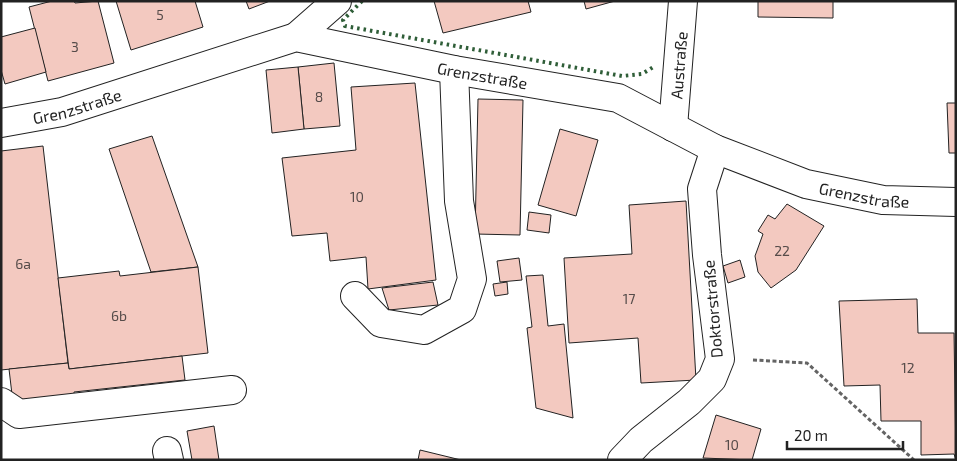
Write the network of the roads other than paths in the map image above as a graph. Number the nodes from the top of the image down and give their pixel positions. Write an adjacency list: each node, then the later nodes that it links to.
1 (336, 1): 3 (street)
2 (683, 1): 6 (street, Austraße)
3 (296, 37): 4 (street, Grenzstraße); 5 (street, Grenzstraße)
4 (454, 70): 6 (street, Grenzstraße); 9 (street)
5 (1, 123)
6 (673, 127): 7 (street, Grenzstraße)
7 (715, 149): 8 (street, Grenzstraße); 12 (street, Doktorstraße)
8 (956, 202)
9 (355, 296)
10 (232, 390): 11 (street)
11 (1, 402)
12 (622, 460)

